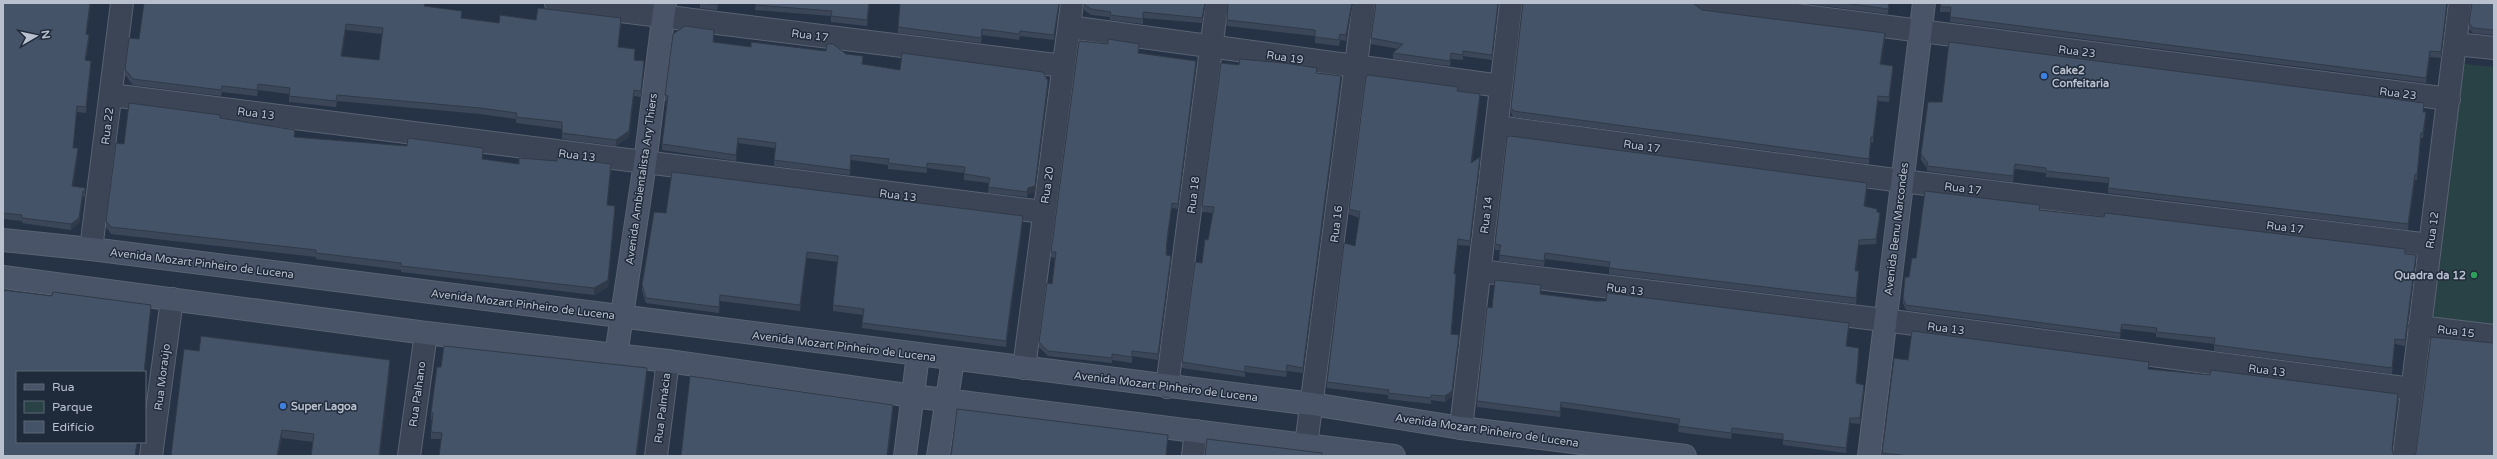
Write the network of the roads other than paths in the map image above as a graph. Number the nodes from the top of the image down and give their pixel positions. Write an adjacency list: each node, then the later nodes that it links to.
1 (122, 3): 19 (street, Rua 22)
2 (556, 3): 10 (street, Rua 17)
3 (1072, 3): 11 (street, Rua 20)
4 (1217, 3): 14 (street, Rua 18)
5 (1364, 3): 17 (street, Rua 16)
6 (1511, 3): 18 (street, Rua 14)
7 (1704, 3): 12 (street, Rua 23)
8 (1924, 3): 12 (main road, Avenida Benu Marcondes)
9 (2460, 3): 13 (street, Rua 12)
10 (664, 10): 16 (street, Rua 17); 22 (main road, Avenida Ambientalista Ary Thiers)
11 (1069, 27): 14 (street, Rua 19); 16 (street, Rua 20)
12 (1921, 30): 20 (street, Rua 23); 23 (main road, Avenida Benu Marcondes)
13 (2456, 44): 15 (street); 20 (street, Rua 12)
14 (1212, 46): 17 (street, Rua 19); 41 (street, Rua 18)
15 (2494, 48)
16 (1064, 66): 24 (street, Rua 20)
17 (1356, 67): 18 (street, Rua 19); 45 (street, Rua 16)
18 (1501, 86): 21 (street, Rua 14)
19 (111, 94): 22 (street, Rua 13); 27 (street, Rua 22)
20 (2449, 99): 26 (street, Rua 12)
21 (1496, 127): 23 (street, Rua 17); 28 (street, Rua 14)
22 (645, 163): 24 (street, Rua 13); 31 (main road, Avenida Ambientalista Ary Thiers)
23 (1902, 181): 26 (street, Rua 17); 32 (main road, Avenida Benu Marcondes)
24 (1043, 212): 40 (street, Rua 20)
25 (3, 240): 27 (main road, Avenida Mozart Pinheiro de Lucena)
26 (2430, 245): 33 (street, Rua 12)
27 (91, 249): 31 (main road, Avenida Mozart Pinheiro de Lucena)
28 (1480, 271): 32 (street, Rua 13); 46 (street, Rua 14)
29 (3, 277): 30 (main road)
30 (172, 299): 34 (main road); 49 (street, Rua Moraújo)
31 (621, 316): 36 (main road, Avenida Ambientalista Ary Thiers); 37 (main road, Avenida Mozart Pinheiro de Lucena)
32 (1884, 320): 42 (street, Rua 13); 57 (main road, Avenida Benu Marcondes)
33 (2419, 327): 35 (street, Rua 15); 42 (street, Rua 12)
34 (426, 333): 36 (main road); 50 (street, Rua Palhano)
35 (2494, 336)
36 (616, 355): 39 (main road)
37 (918, 355): 38 (main road, Avenida Mozart Pinheiro de Lucena); 43 (main road)
38 (953, 360): 40 (main road, Avenida Mozart Pinheiro de Lucena); 44 (main road)
39 (668, 361): 43 (main road); 51 (street, Rua Palmácia)
40 (1024, 368): 41 (main road, Avenida Mozart Pinheiro de Lucena)
41 (1167, 387): 45 (main road, Avenida Mozart Pinheiro de Lucena)
42 (2412, 389): 58 (street, Rua 12)
43 (913, 396): 44 (main road); 52 (main road)
44 (946, 400): 47 (main road); 53 (main road)
45 (1312, 404): 46 (main road, Avenida Mozart Pinheiro de Lucena); 48 (street, Rua 16)
46 (1461, 428): 56 (main road, Avenida Mozart Pinheiro de Lucena)
47 (1196, 431): 48 (main road); 54 (street)
48 (1306, 445): 55 (main road)
49 (151, 456)
50 (409, 456)
51 (656, 456)
52 (905, 456)
53 (938, 456)
54 (1193, 456)
55 (1394, 456)
56 (1685, 456)
57 (1868, 456)
58 (2404, 456)

